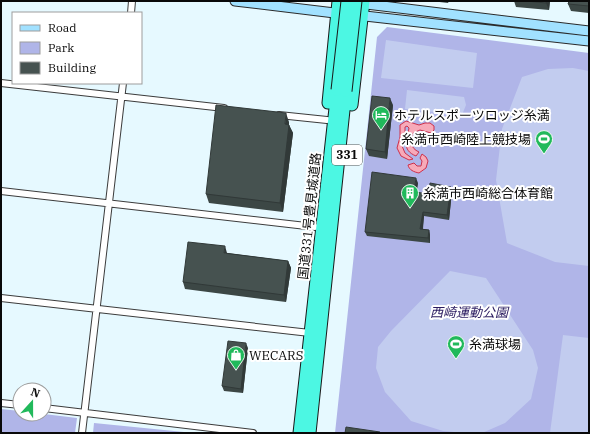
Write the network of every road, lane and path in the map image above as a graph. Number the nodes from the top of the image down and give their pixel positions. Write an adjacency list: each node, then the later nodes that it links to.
1 (132, 1): 6 (street)
2 (235, 1): 7 (street)
3 (338, 1): 5 (street); 7 (highway, 331)
4 (347, 1): 13 (highway, 国道331号豊見城道路 / 331, bridge)
5 (361, 2): 8 (highway, 331); 9 (street); 13 (highway, 国道331号豊見城道路 / 331, bridge)
6 (131, 12)
7 (337, 13): 8 (street); 17 (highway, 331)
8 (362, 16): 10 (street); 22 (highway, 331)
9 (589, 31)
10 (589, 41)
11 (1, 83): 14 (street)
12 (123, 84): 14 (street)
13 (342, 90): 21 (highway, 国道331号豊見城道路 / 331); 22 (highway, 国道331号豊見城道路 / 331)
14 (121, 97): 15 (street); 19 (street)
15 (228, 109)
16 (274, 114): 17 (street)
17 (327, 120): 20 (highway, 331)
18 (1, 191): 19 (street)
19 (109, 202): 20 (street); 24 (street)
20 (315, 227): 21 (highway, 331)
21 (316, 284): 25 (highway, 国道331号豊見城道路 / 331)
22 (325, 293): 33 (highway, 国道331号豊見城道路 / 331)
23 (1, 298): 24 (street)
24 (96, 308): 25 (street); 29 (street)
25 (310, 333): 32 (highway, 国道331号豊見城道路 / 331)
26 (1, 403): 27 (street)
27 (12, 404)
28 (52, 409): 29 (street)
29 (84, 413): 30 (street); 31 (street)
30 (82, 433)
31 (253, 433)
32 (299, 433)
33 (310, 433)

